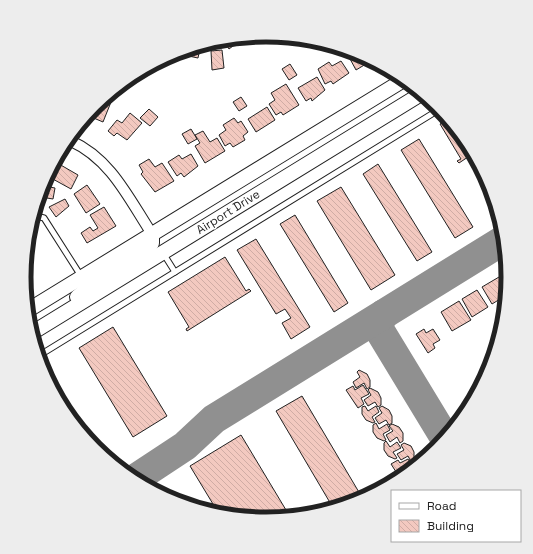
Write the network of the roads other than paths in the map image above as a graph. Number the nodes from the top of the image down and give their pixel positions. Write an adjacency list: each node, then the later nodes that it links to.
1 (399, 83): 6 (main road, Airport Drive)
2 (417, 96): 7 (main road, Airport Drive)
3 (435, 112): 8 (lane)
4 (74, 142): 6 (street)
5 (39, 217): 9 (lane)
6 (152, 234): 9 (main road, Airport Drive); 11 (main road)
7 (163, 252): 8 (lane); 11 (main road, Airport Drive)
8 (175, 272): 13 (lane)
9 (81, 278): 10 (main road, Airport Drive)
10 (33, 307)
11 (55, 318): 12 (main road, Airport Drive)
12 (37, 330)
13 (43, 353)

